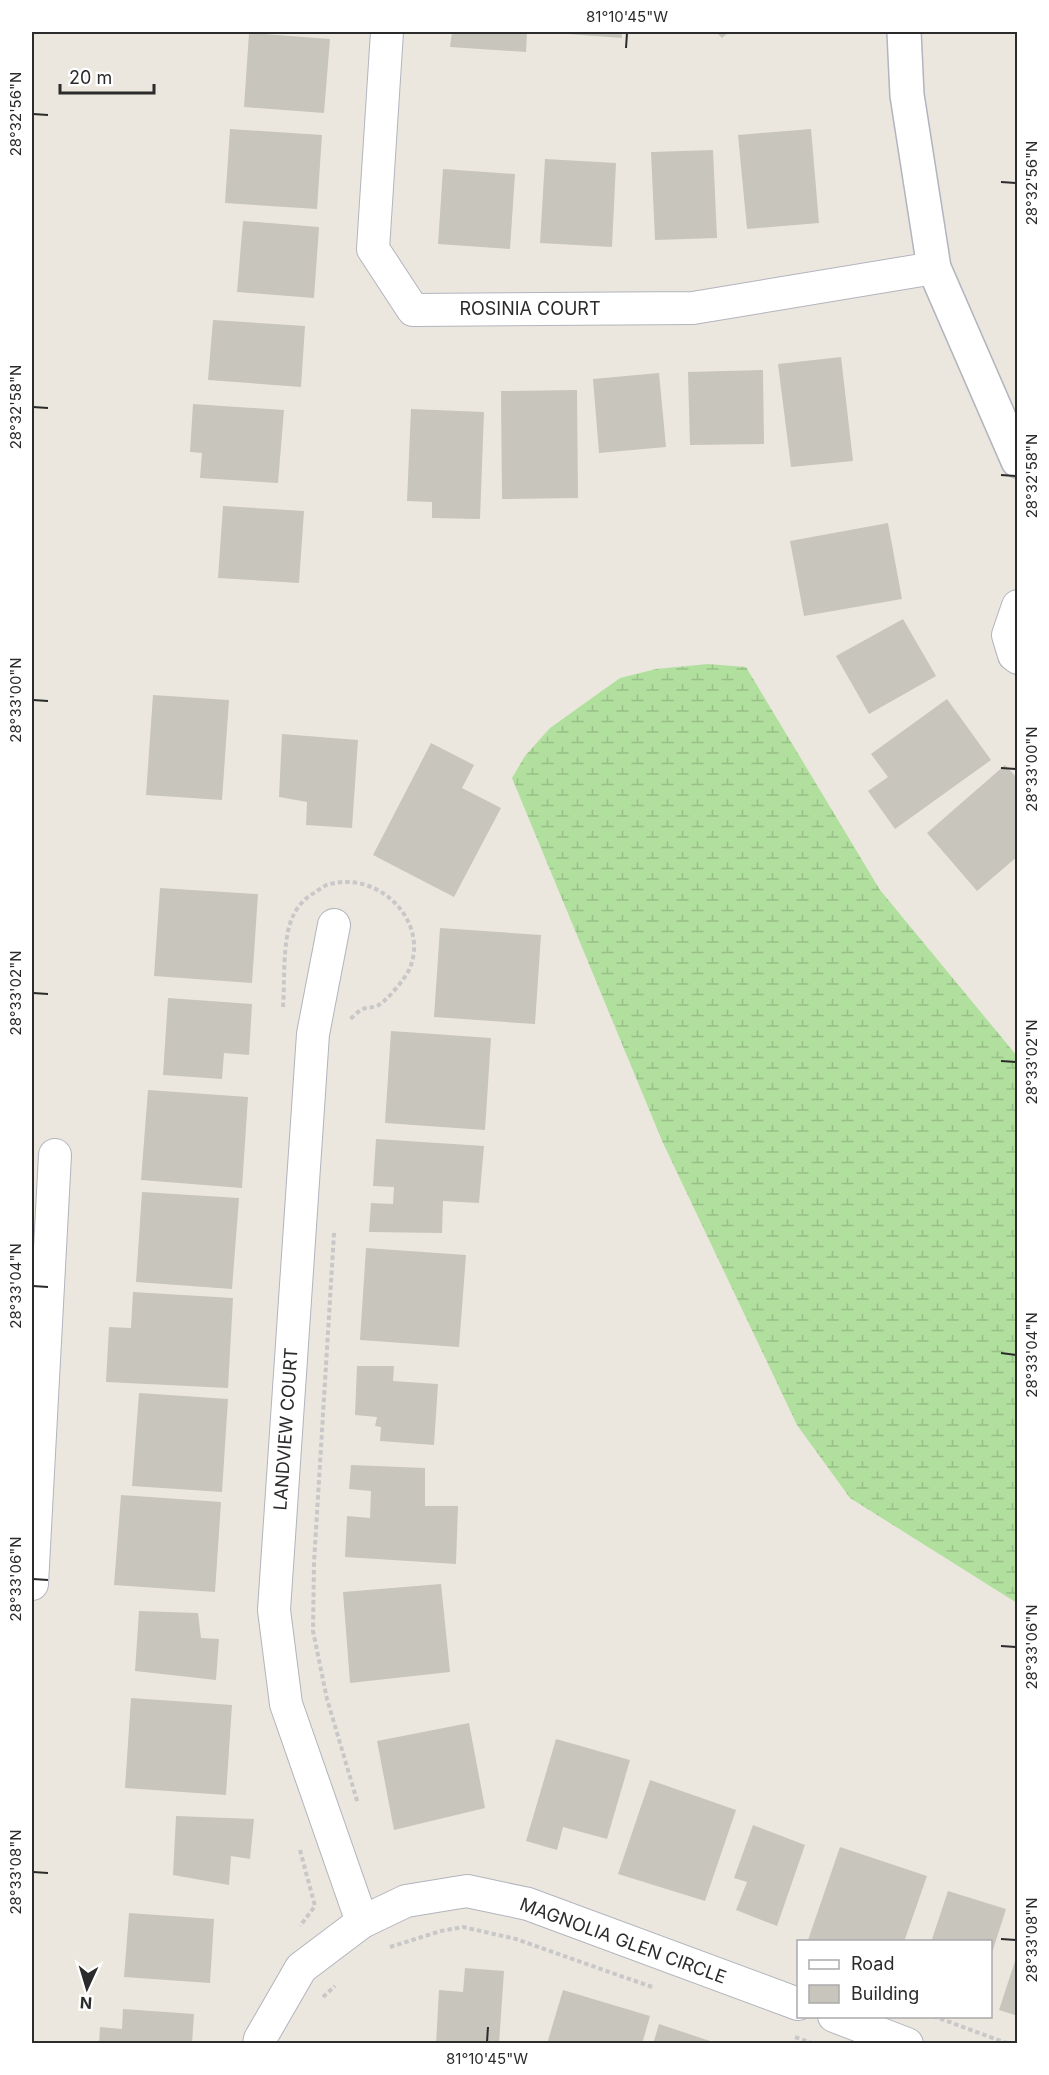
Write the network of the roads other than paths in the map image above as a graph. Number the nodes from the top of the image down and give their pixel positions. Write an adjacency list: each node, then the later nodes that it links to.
1 (387, 32): 3 (street, ROSINIA COURT)
2 (904, 32): 3 (street)
3 (934, 268): 4 (street)
4 (1017, 461)
5 (1017, 606): 6 (street)
6 (1017, 657)
7 (334, 925): 10 (street, LANDVIEW COURT)
8 (55, 1155): 9 (street)
9 (32, 1584)
10 (362, 1922): 11 (street, MAGNOLIA GLEN CIRCLE); 13 (street, MAGNOLIA GLEN CIRCLE)
11 (797, 2004)
12 (839, 2018): 14 (street)
13 (259, 2043)
14 (907, 2043)

